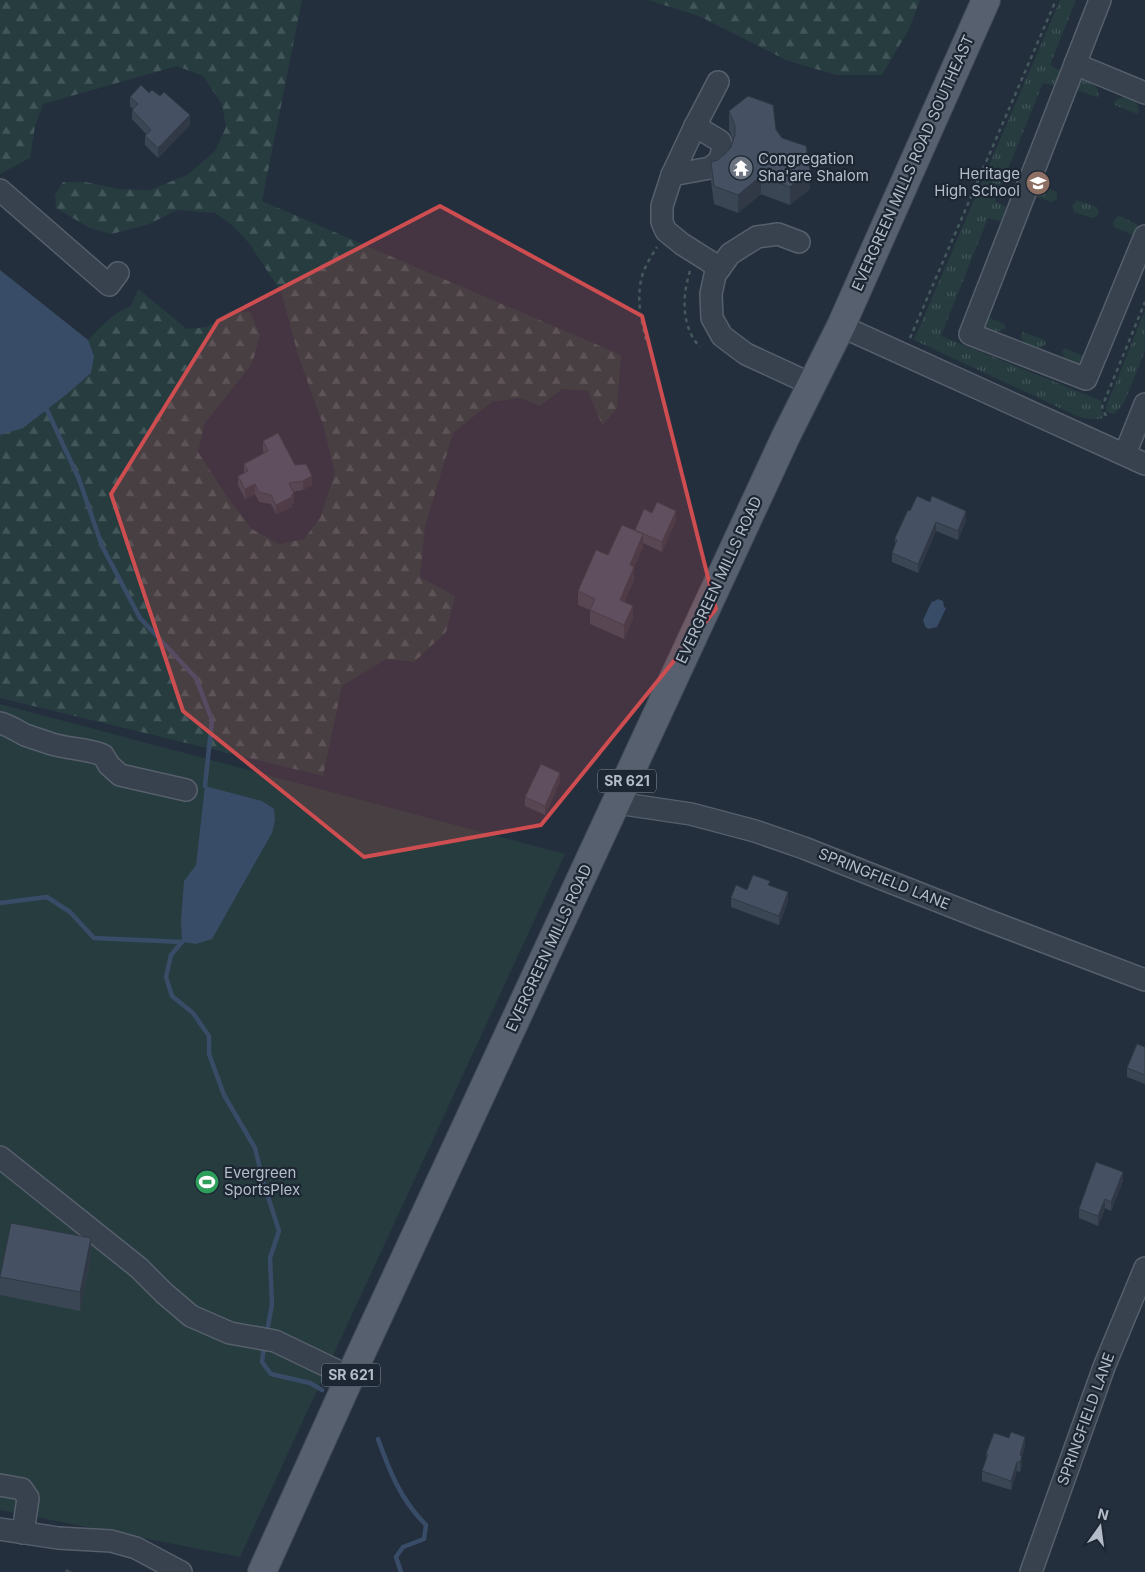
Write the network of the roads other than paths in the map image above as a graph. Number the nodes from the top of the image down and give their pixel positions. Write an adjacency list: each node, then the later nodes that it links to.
1 (986, 0): 13 (main road, EVERGREEN MILLS ROAD SOUTHEAST / SR 621)
2 (1100, 0): 3 (street)
3 (1075, 64): 5 (street); 9 (street)
4 (718, 82): 6 (street)
5 (1145, 93)
6 (695, 126): 7 (street); 7 (street)
7 (672, 175): 11 (street)
8 (0, 190): 12 (street)
9 (1145, 236)
10 (799, 242): 11 (street)
11 (720, 268): 14 (street)
12 (118, 273)
13 (841, 326): 14 (main road, EVERGREEN MILLS ROAD / SR 621); 16 (street)
14 (811, 384): 20 (main road, EVERGREEN MILLS ROAD / SR 621)
15 (1145, 404): 16 (street)
16 (1125, 454): 17 (street)
17 (1145, 464)
18 (0, 723): 19 (street)
19 (186, 790)
20 (617, 802): 21 (street, SPRINGFIELD LANE); 24 (main road, EVERGREEN MILLS ROAD / SR 621)
21 (1145, 980)
22 (0, 1157): 24 (street)
23 (1145, 1268): 30 (street, SPRINGFIELD LANE)
24 (350, 1377): 29 (main road, EVERGREEN MILLS ROAD / SR 621)
25 (0, 1484): 27 (street)
26 (0, 1529): 27 (street)
27 (23, 1534): 28 (street)
28 (181, 1572)
29 (262, 1572)
30 (1031, 1572)

